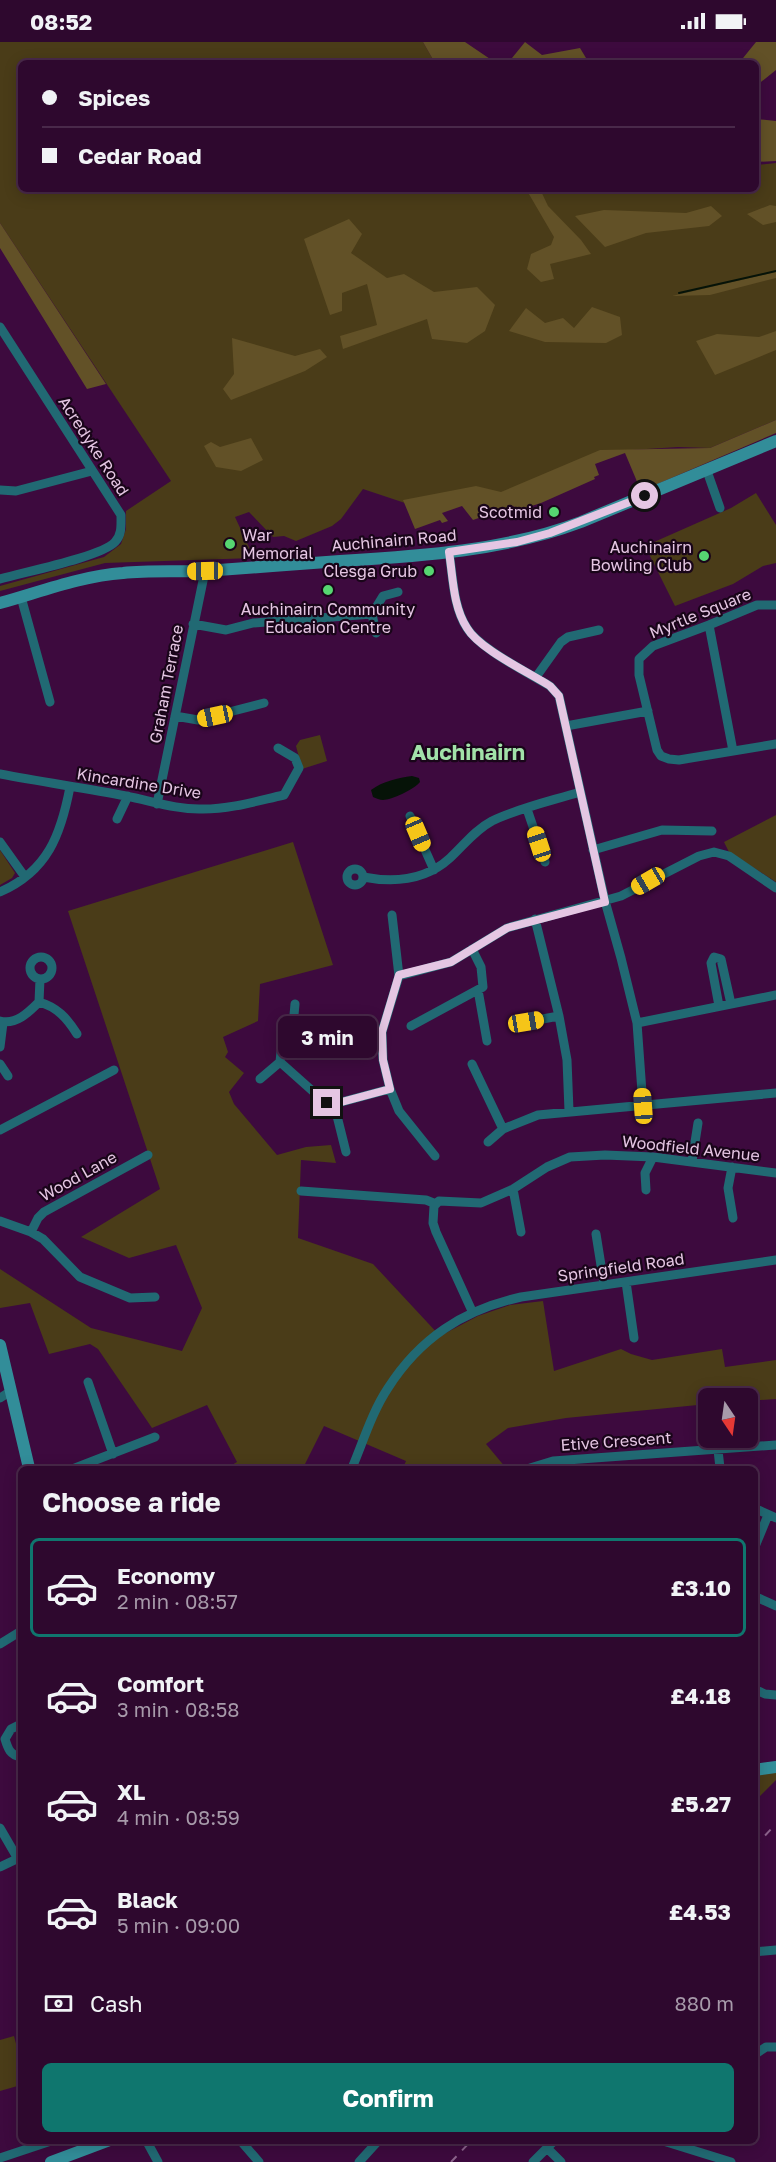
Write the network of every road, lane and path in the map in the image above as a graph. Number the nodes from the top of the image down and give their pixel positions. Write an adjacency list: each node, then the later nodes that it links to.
1 (0, 327): 3 (street, Acredyke Road)
2 (776, 441): 4 (main road, Auchinairn Road)
3 (92, 471): 5 (street); 9 (street, Acredyke Road)
4 (707, 471): 6 (street); 7 (main road, Auchinairn Road)
5 (0, 490)
6 (720, 508)
7 (449, 552): 8 (main road, Auchinairn Road); 19 (street)
8 (205, 571): 11 (main road, Auchinairn Road); 15 (street, Graham Terrace)
9 (0, 579)
10 (398, 592): 14 (street)
11 (21, 597): 12 (main road, Auchinairn Road); 20 (street)
12 (0, 603)
13 (776, 605): 16 (street, Myrtle Square)
14 (372, 614): 15 (street); 18 (street)
15 (193, 624): 23 (street, Graham Terrace)
16 (709, 625): 22 (street, Myrtle Square); 27 (street)
17 (598, 630): 19 (street)
18 (376, 633)
19 (536, 677): 24 (street)
20 (50, 702)
21 (264, 703): 23 (street)
22 (648, 711): 24 (street); 27 (street, Myrtle Square)
23 (175, 716): 32 (street, Graham Terrace)
24 (566, 726): 30 (street)
25 (776, 744): 27 (street, Myrtle Square)
26 (278, 748): 32 (street, Kincardine Drive)
27 (733, 751)
28 (0, 774): 29 (street, Kincardine Drive)
29 (70, 787): 31 (street, Kincardine Drive); 44 (street)
30 (580, 792): 33 (street); 40 (street)
31 (128, 796): 32 (street, Kincardine Drive); 35 (street)
32 (157, 804)
33 (527, 809): 41 (street); 42 (street)
34 (410, 816): 42 (street)
35 (117, 819)
36 (697, 831): 37 (street); 38 (street); 40 (street)
37 (712, 831)
38 (697, 841)
39 (0, 842): 44 (street)
40 (593, 850): 47 (street)
41 (545, 862)
42 (434, 870): 43 (street)
43 (363, 877)
44 (25, 878): 46 (street)
45 (776, 888): 47 (street)
46 (0, 892)
47 (605, 902): 49 (street); 62 (street)
48 (392, 915): 51 (street)
49 (535, 919): 50 (street); 59 (street)
50 (472, 949): 51 (street); 53 (street)
51 (399, 975): 73 (street)
52 (40, 979): 55 (street)
53 (478, 990): 63 (street); 65 (street)
54 (776, 995): 57 (street)
55 (39, 1002): 60 (street); 64 (street)
56 (295, 1004): 67 (street)
57 (731, 1004): 58 (street); 58 (street)
58 (719, 1006): 62 (street)
59 (559, 1016): 61 (street); 77 (street)
60 (2, 1022): 66 (street)
61 (526, 1022)
62 (637, 1023): 76 (street)
63 (411, 1026)
64 (77, 1034)
65 (487, 1041)
66 (0, 1047)
67 (280, 1062): 72 (street); 75 (street)
68 (0, 1064): 71 (street)
69 (472, 1064): 80 (street)
70 (114, 1070): 79 (street)
71 (8, 1076)
72 (260, 1079)
73 (390, 1089): 75 (street); 84 (street)
74 (776, 1093): 76 (street)
75 (334, 1104): 82 (street)
76 (643, 1106): 77 (street)
77 (569, 1111): 80 (street)
78 (698, 1123): 86 (street)
79 (0, 1130)
80 (503, 1130): 81 (street)
81 (488, 1142)
82 (346, 1152)
83 (148, 1155): 95 (street, Wood Lane)
84 (435, 1156)
85 (653, 1157): 86 (street, Woodfield Avenue); 89 (street, Woodfield Avenue); 90 (street)
86 (692, 1161): 87 (street, Woodfield Avenue)
87 (732, 1167): 88 (street, Woodfield Avenue); 93 (street)
88 (776, 1172)
89 (513, 1189): 92 (street, Woodfield Avenue); 96 (street)
90 (646, 1190)
91 (301, 1191): 92 (street, Woodfield Avenue)
92 (435, 1208): 102 (street)
93 (733, 1218)
94 (0, 1221): 95 (street)
95 (31, 1232): 101 (street)
96 (521, 1232)
97 (596, 1234): 100 (street)
98 (776, 1260): 99 (street, Springfield Road)
99 (626, 1282): 100 (street, Springfield Road); 103 (street)
100 (604, 1284): 102 (street, Springfield Road)
101 (155, 1297)
102 (472, 1311): 114 (street, Springfield Road)
103 (634, 1338)
104 (0, 1345): 106 (main road)
105 (88, 1382): 111 (street)
106 (11, 1391): 107 (street); 112 (main road)
107 (0, 1398)
108 (155, 1437): 111 (street)
109 (776, 1445): 110 (street, Etive Crescent)
110 (718, 1450): 115 (street, Etive Crescent); 116 (street)
111 (113, 1454): 113 (street)
112 (29, 1466)
113 (80, 1466)
114 (353, 1466)
115 (537, 1466)
116 (720, 1466)
117 (758, 1510): 118 (street)
118 (772, 1516): 119 (street)
119 (758, 1542)
120 (758, 1598): 121 (street)
121 (776, 1606)
122 (18, 1632): 123 (street)
123 (0, 1644)
124 (758, 1691): 125 (street)
125 (776, 1695)
126 (18, 1726): 127 (street)
127 (18, 1756)
128 (776, 1767): 129 (main road)
129 (758, 1769)
130 (0, 1828): 131 (street)
131 (18, 1855)
132 (18, 1859): 133 (street)
133 (0, 1867)
134 (776, 1950): 135 (street)
135 (758, 1952)
136 (776, 2047): 137 (street)
137 (758, 2052)
138 (42, 2144): 146 (street)
139 (101, 2144): 147 (main road)
140 (148, 2144): 149 (street)
141 (243, 2144): 150 (street)
142 (372, 2144): 151 (street)
143 (551, 2144): 145 (street)
144 (680, 2144): 154 (street)
145 (547, 2148): 152 (street); 153 (street)
146 (0, 2158)
147 (65, 2160): 148 (main road)
148 (51, 2162)
149 (158, 2162)
150 (259, 2162)
151 (359, 2162)
152 (533, 2162)
153 (561, 2162)
154 (731, 2162)

